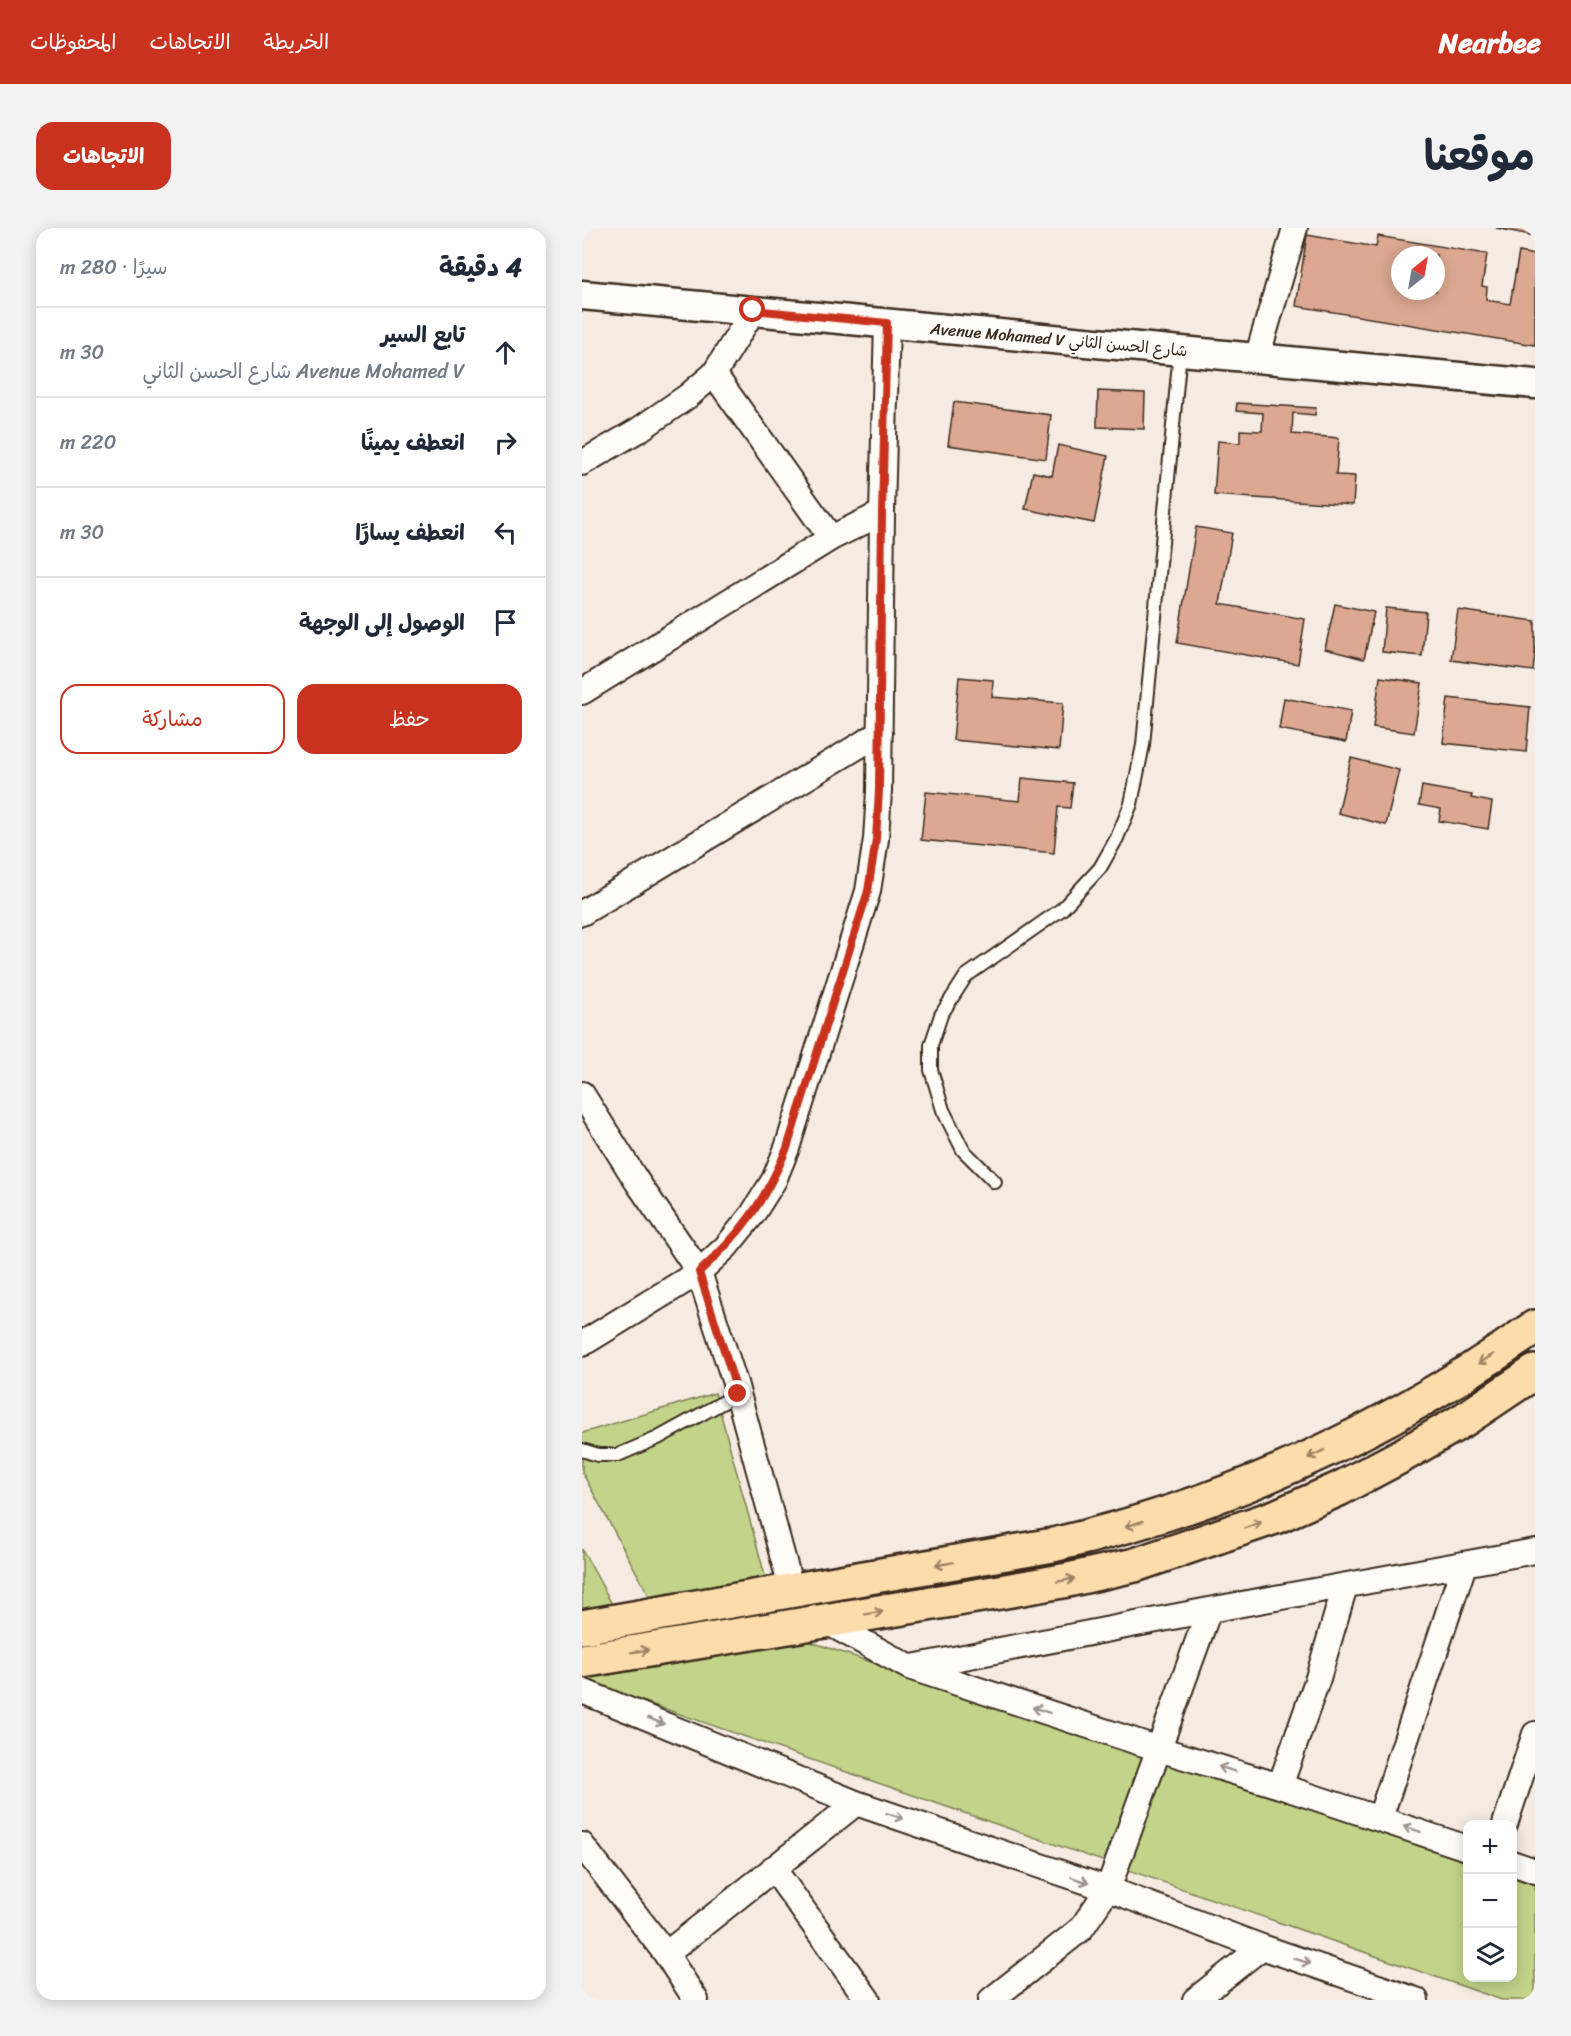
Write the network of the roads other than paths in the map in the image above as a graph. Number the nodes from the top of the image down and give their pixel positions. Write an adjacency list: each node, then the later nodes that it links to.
1 (1295, 228): 6 (street)
2 (582, 295): 3 (street, Avenue Mohamed V شارع الحسن الثاني)
3 (753, 310): 4 (street, Avenue Mohamed V شارع الحسن الثاني); 7 (street)
4 (887, 323): 5 (street, Avenue Mohamed V شارع الحسن الثاني); 10 (street)
5 (1180, 351): 6 (street, Avenue Mohamed V شارع الحسن الثاني); 16 (lane)
6 (1257, 358): 8 (street, Avenue Mohamed V شارع الحسن الثاني)
7 (714, 374): 9 (street); 11 (street)
8 (1535, 384)
9 (582, 464)
10 (882, 513): 11 (street); 13 (street)
11 (831, 538): 12 (street)
12 (582, 692)
13 (880, 733): 14 (street); 17 (street)
14 (582, 913)
15 (582, 1094): 17 (street)
16 (995, 1182)
17 (699, 1272): 19 (street); 21 (street)
18 (1535, 1327): 26 (highway, one-way to 26)
19 (582, 1344)
20 (1535, 1372): 28 (highway, one-way to 20)
21 (738, 1394): 22 (lane); 26 (street)
22 (582, 1450)
23 (1535, 1551): 24 (street)
24 (1464, 1565): 25 (street); 37 (street)
25 (1345, 1586): 27 (street); 35 (street)
26 (792, 1591): 29 (highway)
27 (1209, 1610): 31 (street); 34 (street)
28 (825, 1621): 30 (highway, one-way to 28); 31 (street)
29 (582, 1627)
30 (582, 1661)
31 (909, 1667): 34 (street, one-way to 31)
32 (582, 1691): 36 (street, one-way to 36)
33 (1535, 1734): 38 (street)
34 (1159, 1749): 35 (street, one-way to 34); 44 (street)
35 (1280, 1786): 37 (street)
36 (856, 1803): 42 (street); 44 (street, one-way to 44)
37 (1380, 1818): 40 (street, one-way to 37)
38 (1506, 1820)
39 (582, 1845): 46 (street)
40 (1463, 1847)
41 (1517, 1865): 43 (street)
42 (773, 1868): 46 (street); 48 (street)
43 (1535, 1871)
44 (1108, 1889): 45 (street); 49 (street)
45 (1262, 1947): 50 (street); 51 (street, one-way to 51)
46 (666, 1954): 47 (street)
47 (696, 2000)
48 (868, 2000)
49 (991, 2000)
50 (1195, 2000)
51 (1416, 2000)

